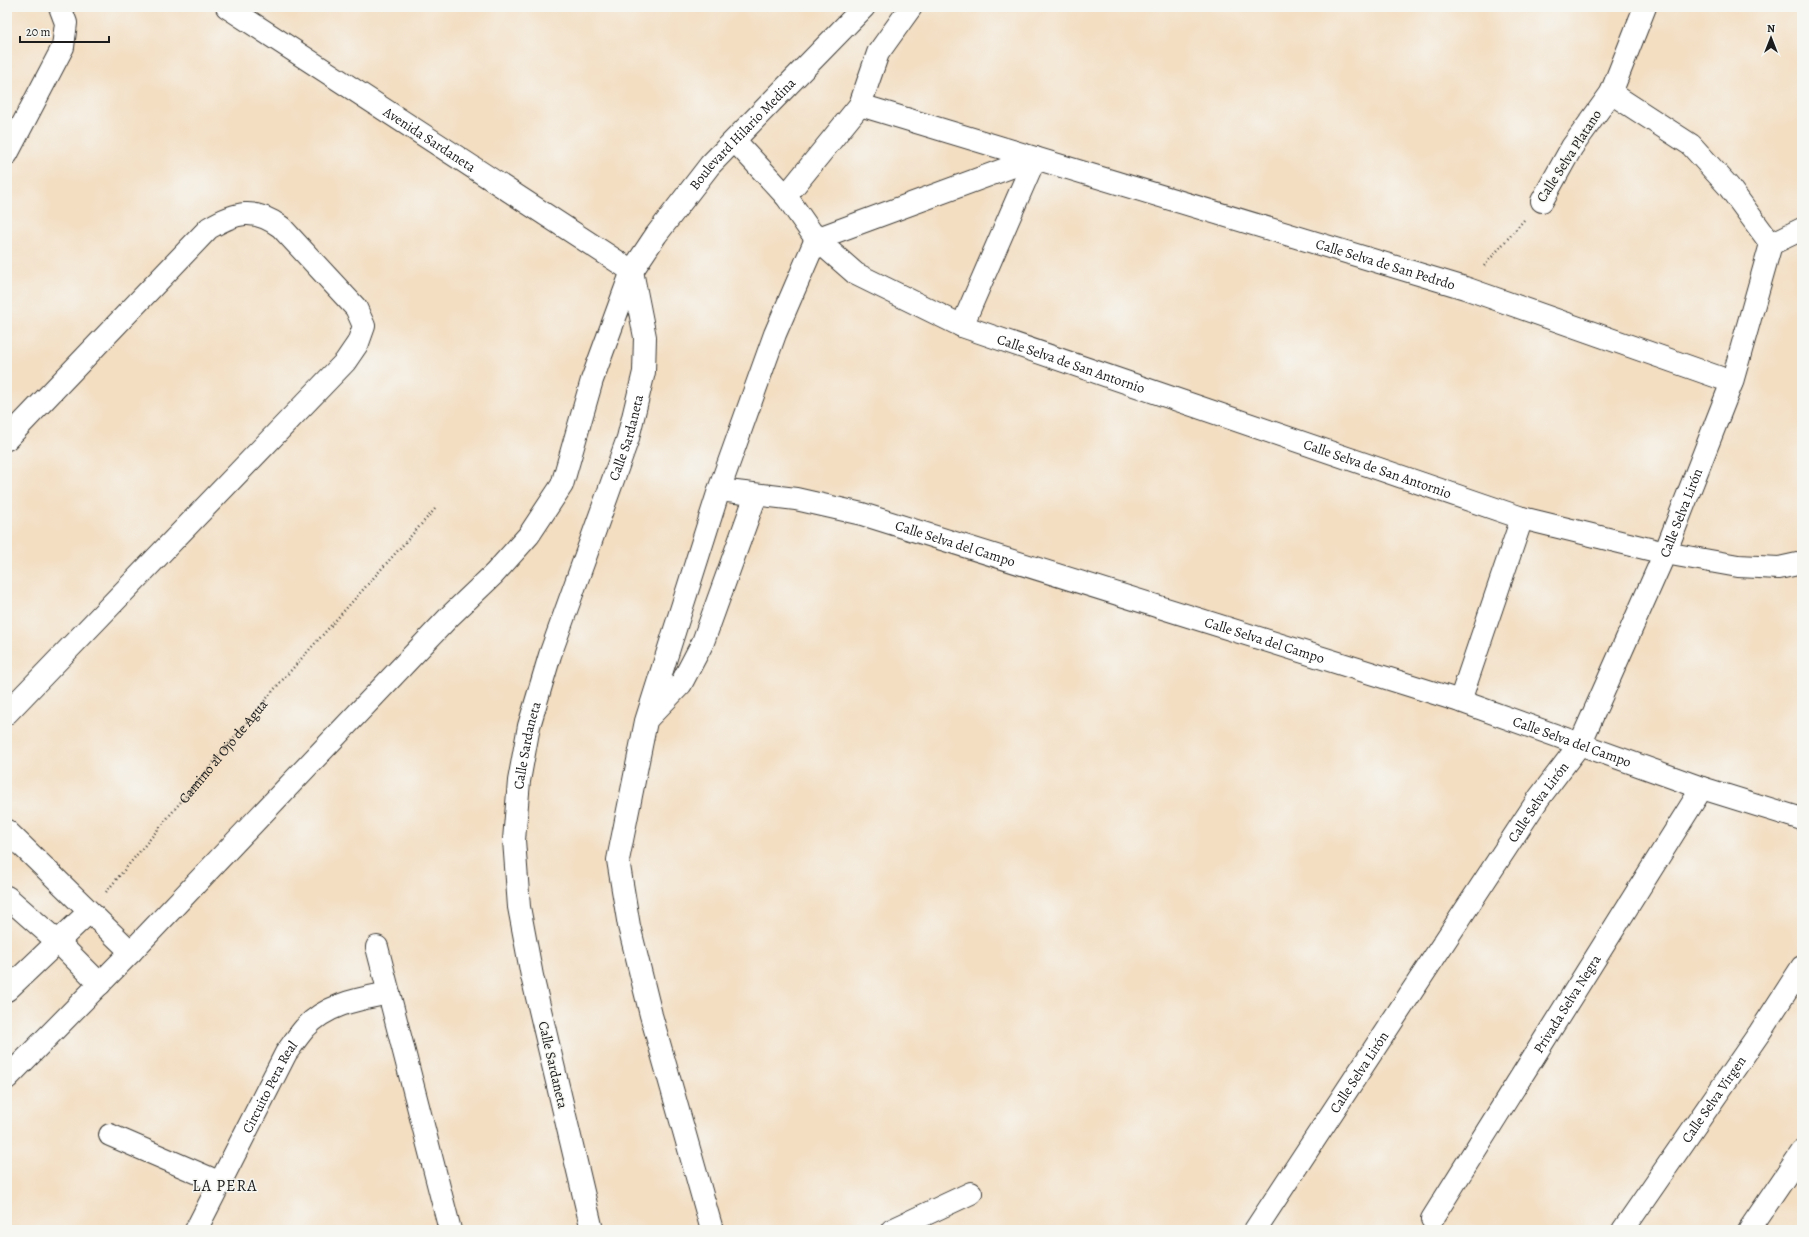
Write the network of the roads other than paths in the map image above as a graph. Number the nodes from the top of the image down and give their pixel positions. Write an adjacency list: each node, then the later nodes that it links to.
1 (60, 7): 9 (street)
2 (227, 7): 16 (street, Avenida Sardaneta)
3 (864, 7): 8 (street, Boulevard Hilario Medina)
4 (911, 7): 7 (street)
5 (1645, 7): 6 (street, Calle Selva Platano)
6 (1611, 93): 12 (street, Calle Selva Platano); 15 (street)
7 (860, 105): 10 (street, Calle Selva de San Pedrdo); 11 (street)
8 (735, 141): 11 (street, Calle Selva de San Antornio); 16 (street, Boulevard Hilario Medina)
9 (7, 154)
10 (1036, 158): 14 (street); 17 (street); 18 (street, Calle Selva de San Pedrdo)
11 (786, 196): 14 (street, Calle Selva de San Antornio)
12 (1542, 201)
13 (1802, 229): 15 (street)
14 (816, 239): 17 (street, Calle Selva de San Antornio); 20 (street)
15 (1771, 244): 18 (street, Calle Selva Lirón)
16 (632, 272): 36 (street, Boulevard Hilario Medina); 49 (street, Calle Sardaneta)
17 (962, 326): 22 (street, Calle Selva de San Antornio)
18 (1732, 382): 23 (street, Calle Selva Lirón)
19 (7, 439): 26 (street)
20 (719, 490): 21 (street, Calle Selva del Campo); 27 (street)
21 (756, 495): 25 (street, Calle Selva del Campo); 27 (street)
22 (1522, 518): 23 (street, Calle Selva de San Antornio); 25 (street)
23 (1665, 553): 24 (street, Calle Selva de San Antornio); 28 (street, Calle Selva Lirón)
24 (1802, 563)
25 (1460, 701): 28 (street, Calle Selva del Campo)
26 (7, 713)
27 (646, 721): 50 (street)
28 (1580, 744): 29 (street, Calle Selva del Campo); 52 (street, Calle Selva Lirón)
29 (1702, 788): 30 (street, Calle Selva del Campo); 46 (street, Privada Selva Negra)
30 (1802, 819)
31 (7, 831): 33 (street)
32 (7, 897): 34 (street)
33 (89, 912): 34 (street); 36 (street)
34 (58, 942): 38 (street); 39 (street)
35 (377, 947): 40 (street)
36 (131, 952): 38 (street, Boulevard Hilario Medina)
37 (1802, 967): 53 (street, Calle Selva Virgen)
38 (100, 984): 41 (street, Boulevard Hilario Medina)
39 (7, 990)
40 (389, 993): 44 (street, Circuito Pera Real); 48 (street)
41 (7, 1078)
42 (110, 1135): 44 (street)
43 (1802, 1152): 54 (street)
44 (221, 1183): 47 (street, Circuito Pera Real)
45 (971, 1193): 51 (street)
46 (1432, 1219)
47 (196, 1230)
48 (450, 1230)
49 (592, 1230)
50 (712, 1230)
51 (892, 1230)
52 (1255, 1230)
53 (1623, 1230)
54 (1749, 1230)

